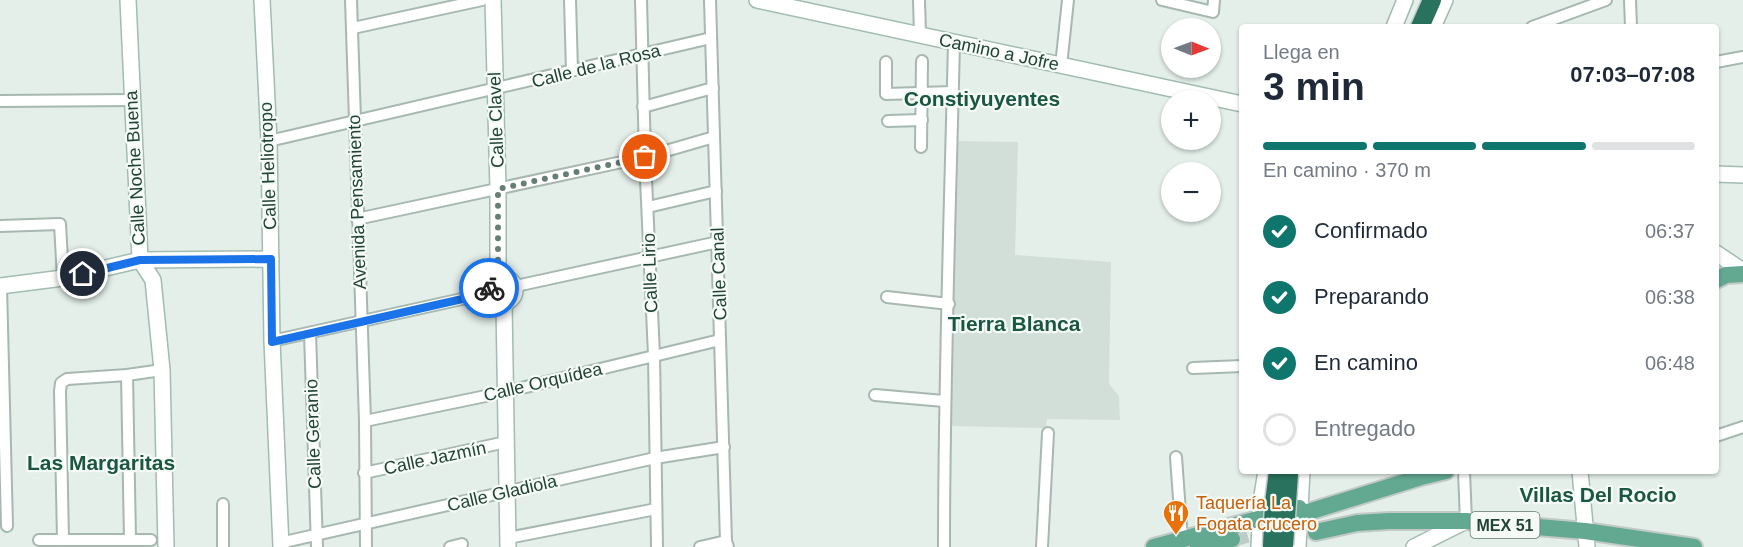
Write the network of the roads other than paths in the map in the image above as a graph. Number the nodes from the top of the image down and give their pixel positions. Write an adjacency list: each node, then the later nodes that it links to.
1 (128, 0): 41 (main road, Calle Noche Buena)
2 (262, 0): 49 (main road, Calle Heliotropo)
3 (351, 0): 26 (street, Avenida Pensamiento)
4 (482, 0): 26 (street)
5 (493, 0): 38 (main road, Calle Clavel)
6 (570, 0): 36 (street)
7 (641, 0): 30 (street, Calle Lirio)
8 (710, 0): 28 (street, Calle Canal)
9 (757, 0): 27 (main road, Camino a Jofre)
10 (919, 0): 27 (street)
11 (1068, 0): 35 (street)
12 (1162, 0): 13 (street)
13 (1214, 0)
14 (1406, 0): 20 (main road)
15 (1418, 0): 21 (highway)
16 (1432, 0): 22 (highway)
17 (1445, 0): 23 (main road)
18 (1605, 0): 24 (street)
19 (1630, 0): 25 (street)
20 (1395, 24)
21 (1408, 24)
22 (1421, 24)
23 (1434, 24)
24 (1540, 24)
25 (1631, 24)
26 (353, 28): 47 (street, Avenida Pensamiento)
27 (920, 34): 29 (main road, Camino a Jofre)
28 (711, 38): 30 (street, Calle de la Rosa); 37 (street, Calle Canal)
29 (954, 43): 35 (main road, Camino a Jofre); 39 (street)
30 (643, 54): 36 (street, Calle de la Rosa); 44 (street, Calle Lirio)
31 (1743, 57): 33 (street)
32 (922, 61): 40 (street)
33 (1719, 61)
34 (886, 62): 40 (street)
35 (1061, 66): 43 (main road, Camino a Jofre)
36 (572, 71): 38 (street, Calle de la Rosa)
37 (713, 88): 44 (street); 48 (street, Calle Canal)
38 (496, 90): 47 (street, Calle de la Rosa); 54 (main road, Calle Clavel)
39 (953, 92): 40 (street); 73 (street)
40 (922, 93): 45 (street)
41 (131, 100): 42 (street); 63 (main road, Calle Noche Buena)
42 (0, 101)
43 (1239, 103)
44 (644, 106): 51 (street, Calle Lirio)
45 (922, 120): 46 (street); 50 (street)
46 (888, 121)
47 (354, 122): 49 (street, Calle de la Rosa); 57 (street, Avenida Pensamiento)
48 (714, 137): 51 (street); 55 (street, Calle Canal)
49 (269, 141): 62 (main road, Calle Heliotropo)
50 (921, 147)
51 (645, 157): 54 (street); 56 (street, Calle Lirio)
52 (1719, 174): 53 (main road)
53 (1743, 175)
54 (498, 189): 57 (street); 65 (main road, Calle Clavel)
55 (716, 191): 56 (street); 59 (street, Calle Canal)
56 (648, 207): 61 (street, Calle Lirio)
57 (357, 219): 74 (street, Avenida Pensamiento)
58 (0, 226): 66 (street)
59 (718, 242): 61 (street); 76 (street, Calle Canal)
60 (1719, 255): 64 (main road)
61 (649, 256): 69 (street); 78 (street, Calle Lirio)
62 (271, 259): 63 (main road); 77 (main road, Calle Heliotropo)
63 (140, 260): 66 (main road); 81 (main road, Calle Noche Buena)
64 (1743, 272): 67 (main road)
65 (498, 277): 69 (main road); 70 (main road)
66 (63, 278): 68 (main road)
67 (1719, 278)
68 (0, 286): 104 (street)
69 (516, 286): 72 (main road)
70 (489, 293): 72 (main road); 74 (street)
71 (887, 297): 73 (street)
72 (504, 304): 83 (main road)
73 (949, 304): 85 (street)
74 (360, 321): 75 (street); 86 (street, Avenida Pensamiento)
75 (309, 333): 77 (street); 112 (street, Calle Geranio)
76 (720, 340): 78 (street, Calle Orquídea); 91 (street, Calle Canal)
77 (272, 342): 123 (main road, Calle Heliotropo)
78 (654, 356): 83 (street, Calle Orquídea); 93 (street, Calle Lirio)
79 (1239, 366): 80 (street)
80 (1193, 368)
81 (162, 370): 82 (street); 124 (main road, Calle Noche Buena)
82 (127, 375): 116 (street); 117 (street)
83 (504, 392): 86 (street, Calle Orquídea); 90 (main road)
84 (875, 395): 85 (street)
85 (944, 401): 131 (street)
86 (365, 422): 94 (street, Avenida Pensamiento)
87 (1743, 427): 89 (street)
88 (1048, 433): 132 (street)
89 (1719, 435)
90 (506, 442): 94 (street, Calle Jazmín); 102 (main road)
91 (724, 447): 93 (street, Calle Gladiola); 122 (street, Calle Canal)
92 (1176, 457): 119 (street)
93 (655, 458): 102 (street, Calle Gladiola); 105 (street, Calle Lirio)
94 (364, 473): 109 (street, Avenida Pensamiento)
95 (1266, 474): 107 (main road)
96 (1278, 474): 136 (highway, bridge)
97 (1290, 474): 137 (highway, bridge)
98 (1302, 474): 106 (main road)
99 (1433, 474): 106 (main road)
100 (1464, 474): 108 (street)
101 (1580, 474): 114 (main road)
102 (508, 491): 109 (street, Calle Gladiola); 120 (main road)
103 (223, 504): 125 (street)
104 (3, 507): 110 (street)
105 (656, 509): 120 (street); 129 (street, Calle Lirio)
106 (1302, 511): 107 (main road); 138 (main road)
107 (1260, 518): 119 (main road); 135 (main road)
108 (1466, 521): 111 (main road, MEX 51); 114 (main road, MEX 51); 139 (main road)
109 (365, 523): 112 (street, Calle Gladiola); 127 (street, Avenida Pensamiento)
110 (7, 526)
111 (1316, 532)
112 (317, 535): 123 (street, Calle Gladiola); 126 (street, Calle Geranio)
113 (1232, 539): 134 (main road)
114 (1586, 539): 140 (main road, MEX 51)
115 (39, 540): 116 (street)
116 (63, 540): 117 (street)
117 (130, 540): 118 (street)
118 (151, 540)
119 (1182, 540): 133 (main road)
120 (508, 543)
121 (462, 544): 128 (street)
122 (727, 544): 130 (street)
123 (280, 545)
124 (166, 547)
125 (223, 547)
126 (317, 547)
127 (366, 547)
128 (450, 547)
129 (657, 547)
130 (699, 547)
131 (944, 547)
132 (1042, 547)
133 (1154, 547)
134 (1198, 547)
135 (1259, 547)
136 (1272, 547)
137 (1284, 547)
138 (1298, 547)
139 (1414, 547)
140 (1694, 547)

